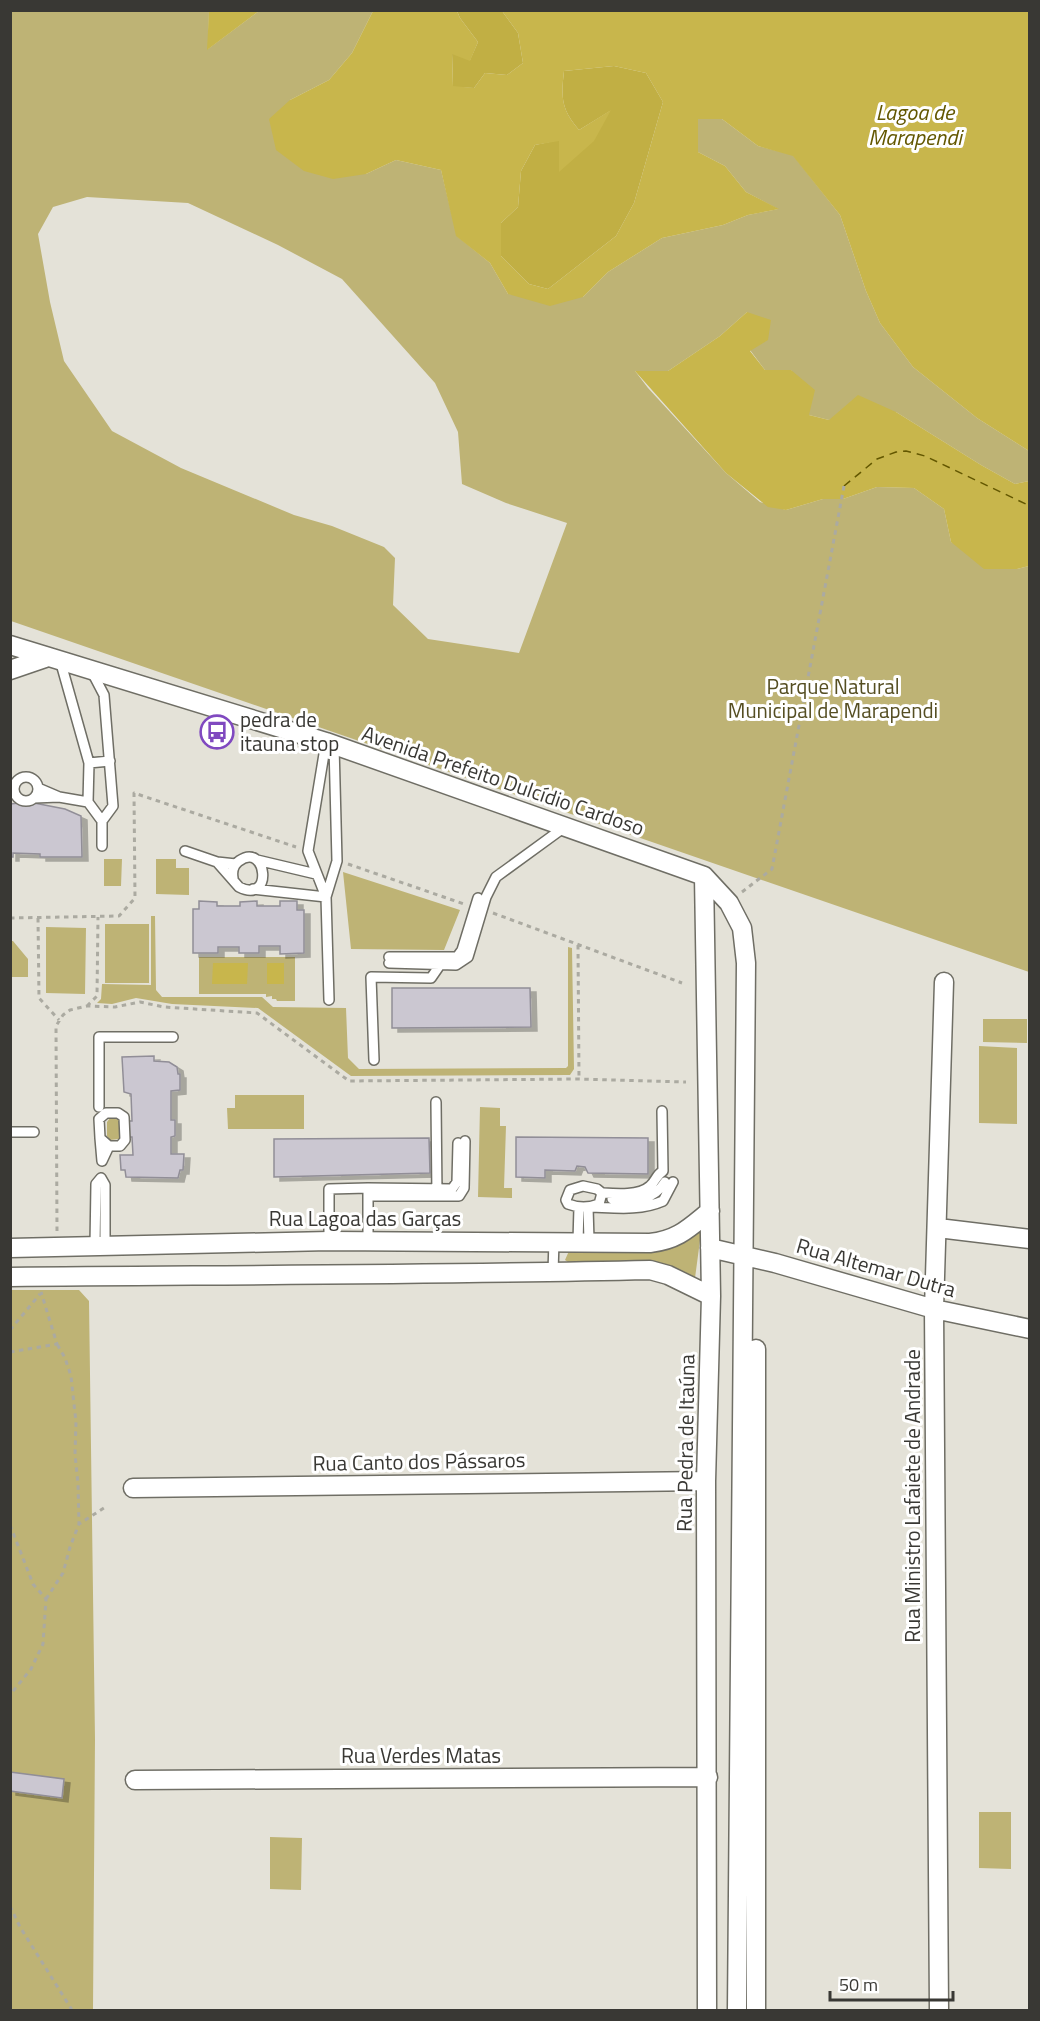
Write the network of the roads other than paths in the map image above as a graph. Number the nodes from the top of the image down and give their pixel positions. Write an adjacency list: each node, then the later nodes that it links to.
1 (10, 645): 2 (street, Avenida Prefeito Dulcídio Cardoso)
2 (54, 658): 3 (street, Avenida Prefeito Dulcídio Cardoso); 4 (street); 7 (lane)
3 (91, 669): 5 (street, Avenida Prefeito Dulcídio Cardoso); 6 (lane)
4 (10, 670)
5 (330, 743): 14 (street, Avenida Prefeito Dulcídio Cardoso); 20 (lane); 24 (lane)
6 (110, 761): 7 (lane); 13 (lane)
7 (89, 763): 12 (lane)
8 (38, 788): 9 (lane); 10 (lane); 11 (lane)
9 (13, 792): 10 (lane)
10 (34, 798): 11 (lane)
11 (58, 798): 12 (lane)
12 (88, 802): 13 (lane)
13 (102, 821): 15 (lane)
14 (564, 825): 21 (street, Avenida Prefeito Dulcídio Cardoso); 27 (lane)
15 (102, 846)
16 (185, 850): 18 (lane)
17 (255, 860): 19 (lane); 20 (lane); 23 (lane)
18 (217, 862): 19 (lane); 22 (lane)
19 (236, 864): 22 (lane)
20 (316, 874): 24 (lane)
21 (704, 876): 45 (street, Rua Pedra de Itaúna); 55 (street, Avenida Prefeito Dulcídio Cardoso)
22 (233, 879): 23 (lane)
23 (254, 889): 24 (lane)
24 (326, 897): 29 (lane)
25 (745, 912): 55 (street)
26 (389, 960): 27 (lane)
27 (442, 961): 31 (lane)
28 (944, 982): 46 (street, Rua Ministro Lafaiete de Andrade)
29 (329, 1000)
30 (173, 1037): 34 (lane)
31 (374, 1060)
32 (436, 1102): 42 (lane)
33 (662, 1111): 43 (lane)
34 (102, 1113): 37 (lane); 39 (lane)
35 (10, 1132): 36 (lane)
36 (34, 1132)
37 (100, 1138): 39 (lane); 40 (lane)
38 (461, 1142): 42 (lane)
39 (109, 1146): 40 (lane)
40 (102, 1161): 52 (lane)
41 (368, 1192): 42 (lane); 48 (lane); 49 (lane)
42 (437, 1193)
43 (601, 1196): 44 (lane); 44 (lane); 44 (lane)
44 (586, 1207): 51 (lane)
45 (710, 1211): 51 (street, Rua Lagoa das Garças); 54 (street, Rua Pedra de Itaúna)
46 (938, 1228): 47 (street); 59 (street, Rua Ministro Lafaiete de Andrade)
47 (1029, 1239)
48 (328, 1241): 49 (street, Rua Lagoa das Garças); 52 (street, Rua Lagoa das Garças)
49 (368, 1241): 50 (street, Rua Lagoa das Garças)
50 (554, 1241): 51 (street, Rua Lagoa das Garças); 56 (lane)
51 (584, 1241)
52 (100, 1245): 53 (street, Rua Lagoa das Garças)
53 (10, 1248)
54 (710, 1248): 55 (street, Rua Altemar Dutra); 58 (street, Rua Pedra de Itaúna)
55 (750, 1257): 59 (street, Rua Altemar Dutra); 66 (street); 67 (street)
56 (553, 1272): 57 (street); 58 (street)
57 (10, 1277)
58 (711, 1296): 61 (street, Rua Pedra de Itaúna)
59 (934, 1309): 60 (street, Rua Altemar Dutra); 68 (street, Rua Ministro Lafaiete de Andrade)
60 (1029, 1329)
61 (706, 1481): 62 (street, Rua Canto dos Pássaros); 63 (street, Rua Pedra de Itaúna)
62 (133, 1488)
63 (708, 1777): 64 (street, Rua Verdes Matas); 65 (street, Rua Pedra de Itaúna)
64 (135, 1780)
65 (707, 2010)
66 (737, 2010)
67 (756, 2010)
68 (939, 2010)

